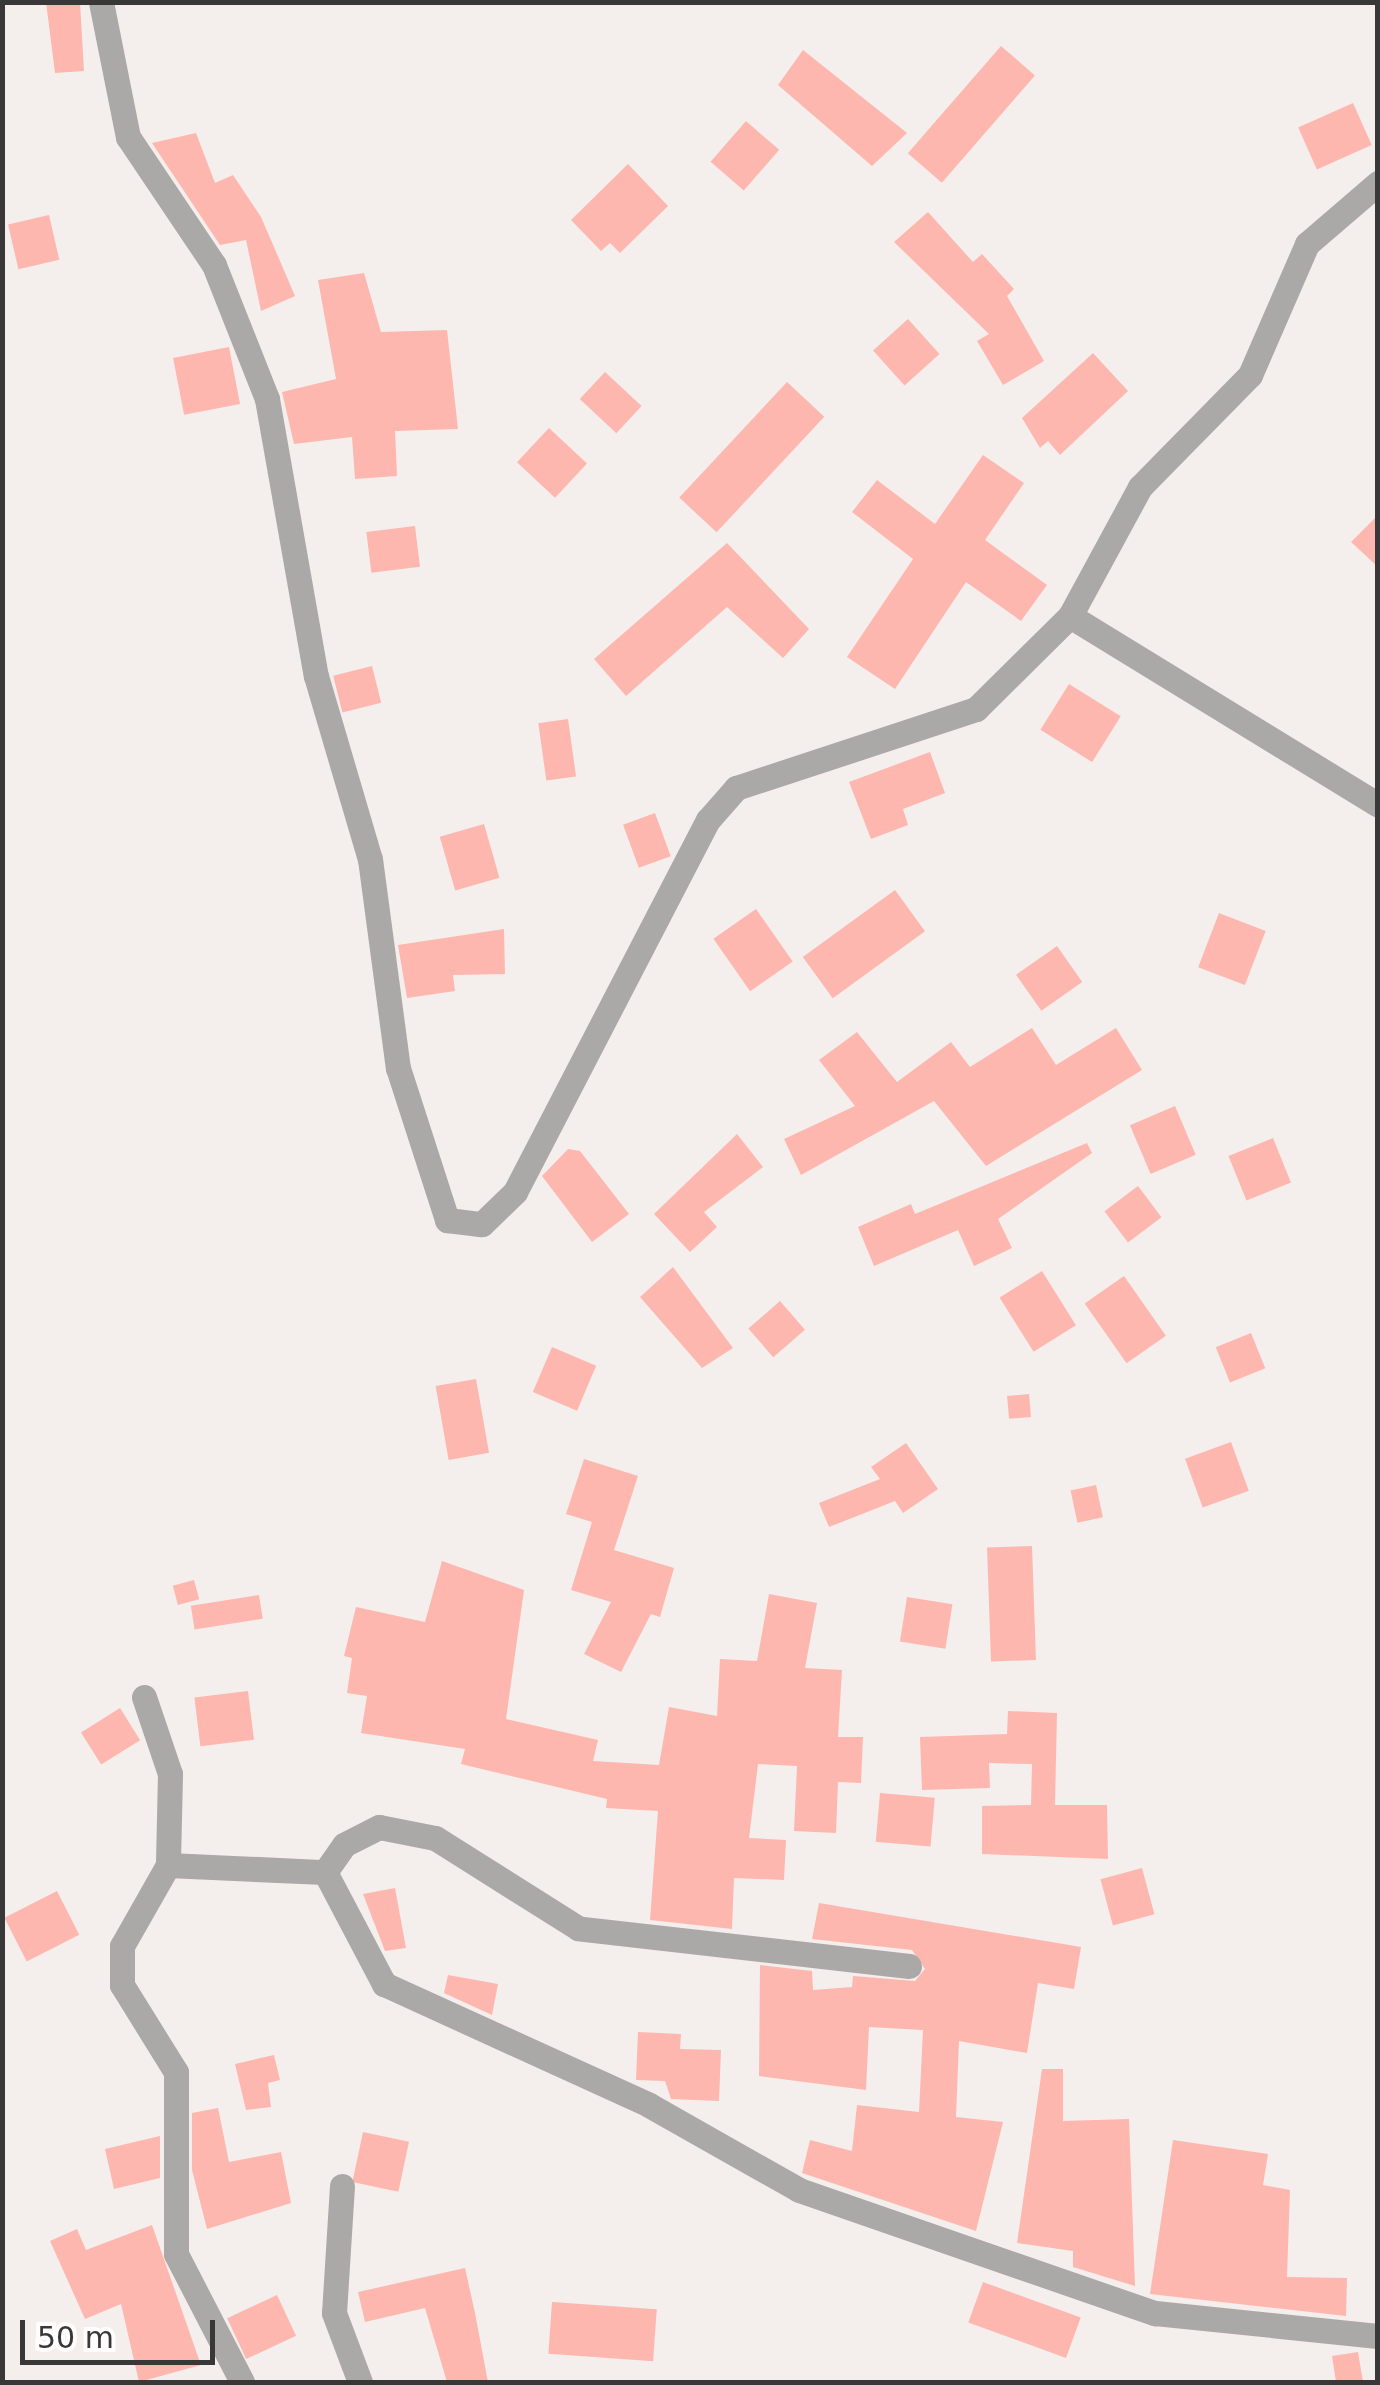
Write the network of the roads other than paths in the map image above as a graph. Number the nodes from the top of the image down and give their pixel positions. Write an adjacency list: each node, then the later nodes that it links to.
1 (101, 2): 3 (street)
2 (1378, 184): 3 (street)
3 (1070, 616): 4 (street)
4 (1378, 805)
5 (144, 1697): 6 (street)
6 (168, 1865): 7 (street); 11 (street)
7 (325, 1872): 8 (street); 10 (street)
8 (909, 1966)
9 (342, 2186): 12 (street)
10 (1378, 2336)
11 (242, 2382)
12 (360, 2382)

